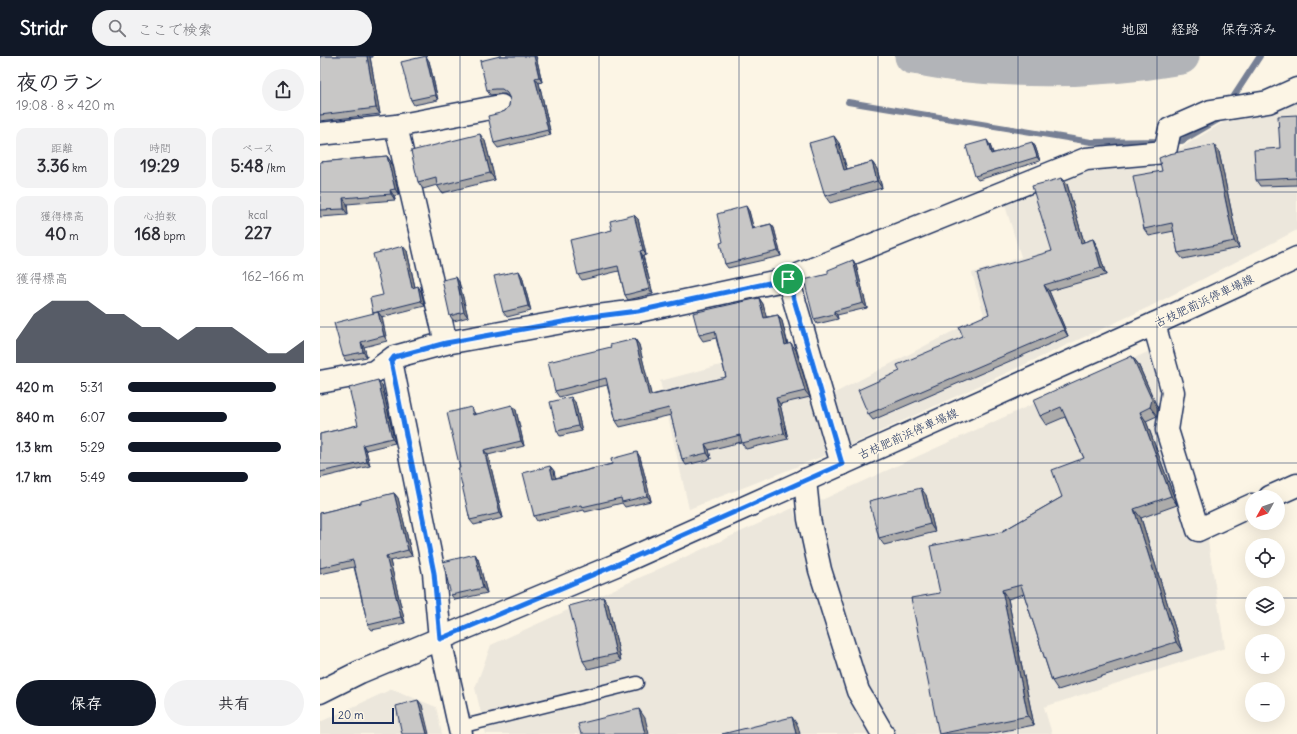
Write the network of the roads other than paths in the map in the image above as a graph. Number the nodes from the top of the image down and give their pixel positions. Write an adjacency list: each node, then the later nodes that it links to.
1 (1297, 89): 6 (street)
2 (501, 106): 3 (street)
3 (396, 126): 4 (street); 8 (street)
4 (320, 134)
5 (1297, 258): 7 (street, 古枝肥前浜停車場線)
6 (788, 279): 8 (street); 11 (street)
7 (1154, 324): 11 (street, 古枝肥前浜停車場線); 15 (street)
8 (446, 343): 9 (street)
9 (391, 361): 10 (street); 16 (street)
10 (320, 382)
11 (842, 464): 12 (street, 古枝肥前浜停車場線)
12 (804, 480): 16 (street, 古枝肥前浜停車場線); 20 (street)
13 (1297, 485): 14 (street)
14 (1285, 490)
15 (1245, 508)
16 (440, 639): 18 (street, 古枝肥前浜停車場線); 19 (street)
17 (638, 684): 19 (lane)
18 (320, 692)
19 (461, 730)
20 (883, 734)

